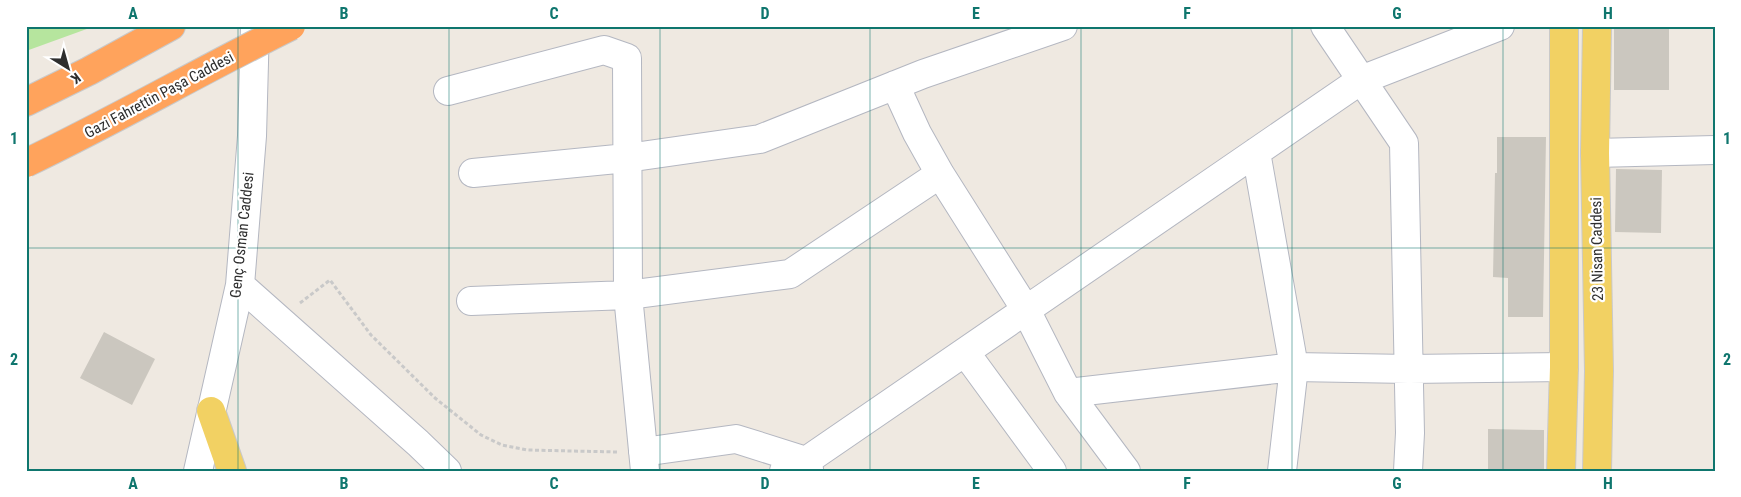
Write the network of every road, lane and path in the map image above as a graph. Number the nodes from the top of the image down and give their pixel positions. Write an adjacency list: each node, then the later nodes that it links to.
1 (171, 26): 12 (highway)
2 (255, 26): 20 (street, Genç Osman Caddesi)
3 (292, 26): 17 (highway, Gazi Fahrettin Paşa Caddesi, bridge)
4 (1064, 26): 10 (street)
5 (1325, 26): 9 (street)
6 (1500, 26): 9 (street)
7 (1564, 26): 28 (main road)
8 (1597, 26): 15 (main road, 23 Nisan Caddesi)
9 (1361, 80): 14 (street); 29 (street)
10 (895, 85): 16 (street); 19 (street)
11 (448, 91): 16 (street)
12 (26, 102)
13 (1715, 150): 15 (street)
14 (1256, 152): 23 (street); 27 (street)
15 (1595, 153): 26 (main road, 23 Nisan Caddesi)
16 (627, 158): 18 (street); 21 (street)
17 (26, 163)
18 (473, 173)
19 (940, 174): 21 (street); 23 (street)
20 (240, 285): 24 (street); 31 (street, Genç Osman Caddesi)
21 (628, 295): 22 (street); 32 (street)
22 (471, 301)
23 (1026, 310): 25 (street); 30 (street)
24 (278, 319): 32 (path); 37 (street)
25 (966, 352): 33 (street); 34 (street)
26 (1599, 366): 28 (main road); 42 (main road, 23 Nisan Caddesi)
27 (1294, 367): 29 (street); 30 (street); 39 (street)
28 (1564, 367): 29 (street); 41 (main road)
29 (1409, 369): 40 (street)
30 (1068, 393): 38 (street)
31 (211, 411): 35 (street, Genç Osman Caddesi); 36 (main road)
32 (644, 461): 33 (street)
33 (800, 468)
34 (1047, 469)
35 (198, 471)
36 (232, 471)
37 (447, 471)
38 (1126, 471)
39 (1282, 471)
40 (1408, 471)
41 (1561, 471)
42 (1597, 471)

